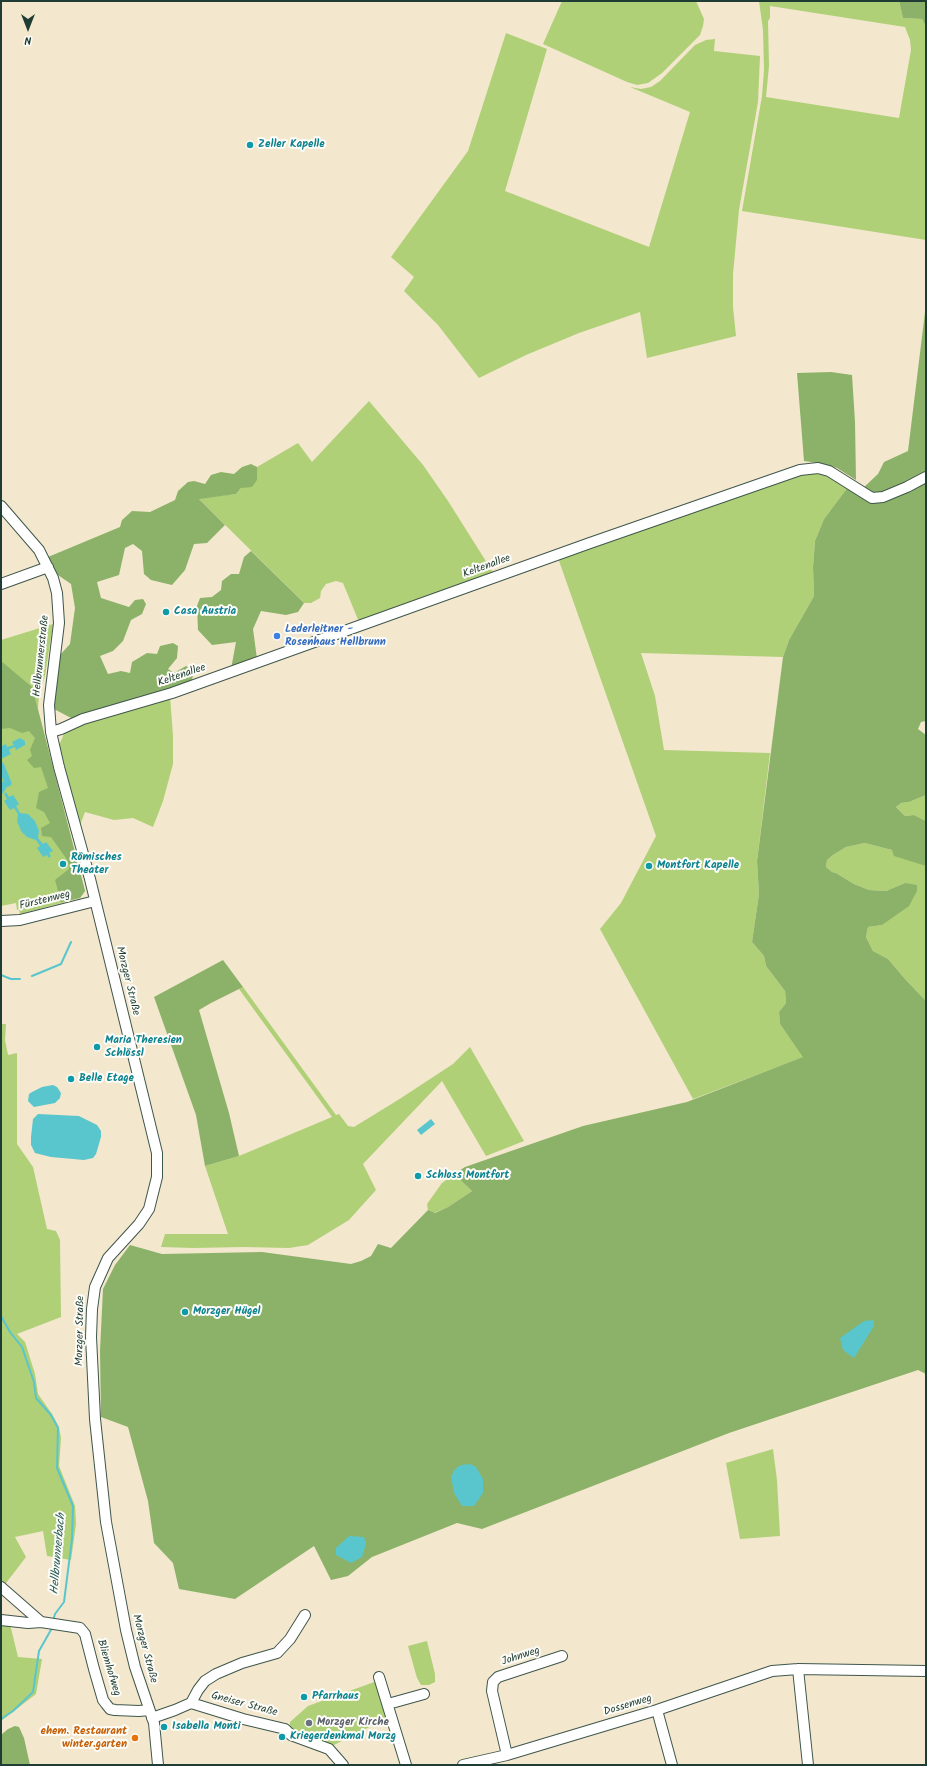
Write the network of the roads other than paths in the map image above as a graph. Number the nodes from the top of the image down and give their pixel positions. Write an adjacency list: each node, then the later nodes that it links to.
1 (926, 477): 5 (street, Keltenallee)
2 (1, 506): 3 (street, Hellbrunnerstraße)
3 (48, 567): 4 (street); 5 (street, Hellbrunnerstraße)
4 (1, 584)
5 (51, 732): 6 (street, Morzger Straße)
6 (95, 901): 7 (street, Fürstenweg); 20 (street, Morzger Straße)
7 (1, 921)
8 (1, 1587): 11 (street)
9 (305, 1615): 17 (street)
10 (1, 1620): 11 (street, Bliemhofweg)
11 (49, 1624): 20 (street, Bliemhofweg)
12 (562, 1656): 21 (street, Johnweg)
13 (798, 1669): 14 (street, Dossenweg); 19 (street, Dossenweg); 27 (street)
14 (926, 1671)
15 (379, 1677): 18 (street)
16 (424, 1694): 18 (street)
17 (191, 1703): 20 (street); 23 (street, Gneiser Straße)
18 (388, 1704): 24 (street)
19 (657, 1710): 21 (street, Dossenweg); 26 (street)
20 (151, 1714): 22 (street, Morzger Straße)
21 (507, 1755): 25 (street, Dossenweg)
22 (158, 1765)
23 (344, 1765)
24 (406, 1765)
25 (463, 1765)
26 (672, 1765)
27 (808, 1765)

